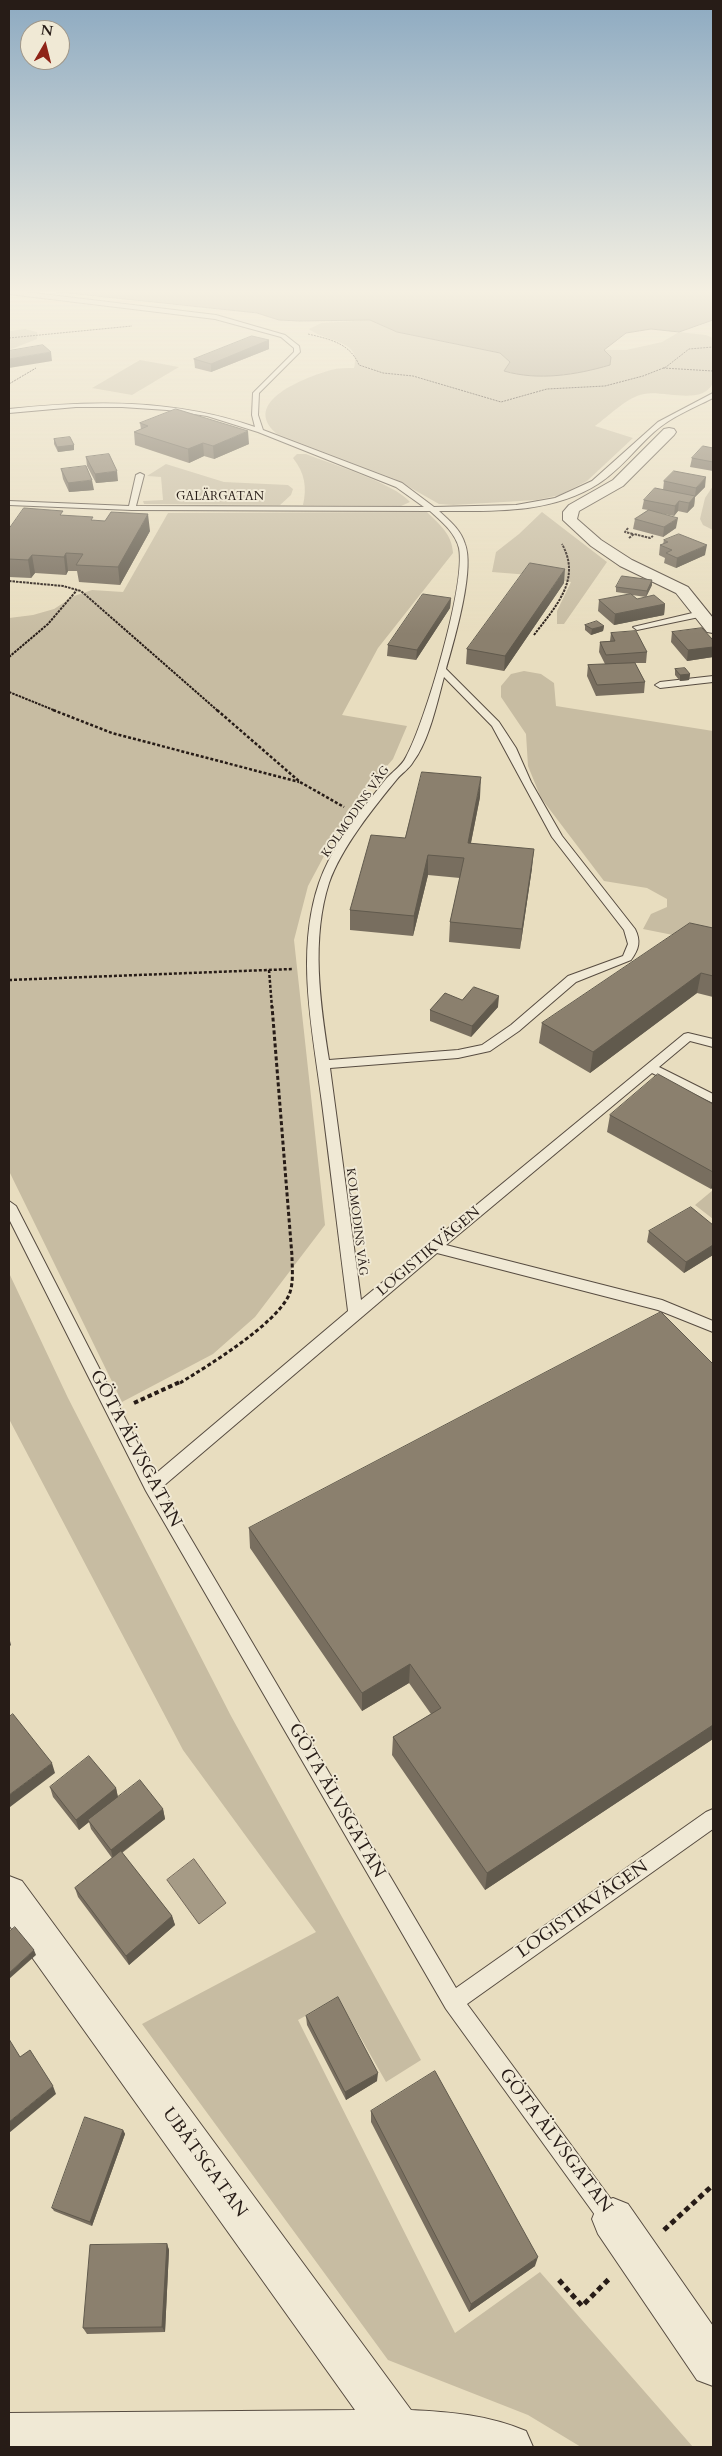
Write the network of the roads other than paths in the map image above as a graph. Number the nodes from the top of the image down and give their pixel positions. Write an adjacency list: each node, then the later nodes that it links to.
1 (255, 405): 4 (lane)
2 (694, 405): 10 (lane)
3 (9, 412): 4 (lane, KOLMODINS VÄG)
4 (260, 430): 10 (lane, KOLMODINS VÄG)
5 (670, 432): 12 (street)
6 (140, 475): 9 (lane)
7 (9, 503): 8 (lane, GALÄRGATAN)
8 (67, 505): 9 (lane, GALÄRGATAN); 11 (lane)
9 (132, 508): 10 (lane, GALÄRGATAN)
10 (432, 509): 15 (lane, KOLMODINS VÄG)
11 (58, 516)
12 (703, 608): 13 (lane); 14 (street)
13 (637, 626)
14 (713, 628)
15 (441, 669): 19 (lane, KOLMODINS VÄG); 19 (lane)
16 (713, 679): 17 (lane)
17 (660, 685)
18 (713, 1043): 20 (lane, LOGISTIKVÄGEN)
19 (324, 1064): 24 (lane, KOLMODINS VÄG)
20 (651, 1068): 21 (lane); 23 (lane, LOGISTIKVÄGEN)
21 (713, 1099)
22 (9, 1206): 26 (lane, GÖTA ÄLVSGATAN)
23 (435, 1247): 24 (lane, LOGISTIKVÄGEN); 25 (lane)
24 (355, 1313): 26 (lane, LOGISTIKVÄGEN)
25 (713, 1327)
26 (152, 1486): 29 (lane, GÖTA ÄLVSGATAN)
27 (713, 1818): 29 (lane, LOGISTIKVÄGEN)
28 (9, 1894): 32 (street, UBÅTSGATAN)
29 (453, 2002): 30 (lane, GÖTA ÄLVSGATAN)
30 (613, 2219): 31 (street, GÖTA ÄLVSGATAN)
31 (713, 2364)
32 (399, 2432): 33 (street); 34 (street)
33 (9, 2436)
34 (510, 2447)

